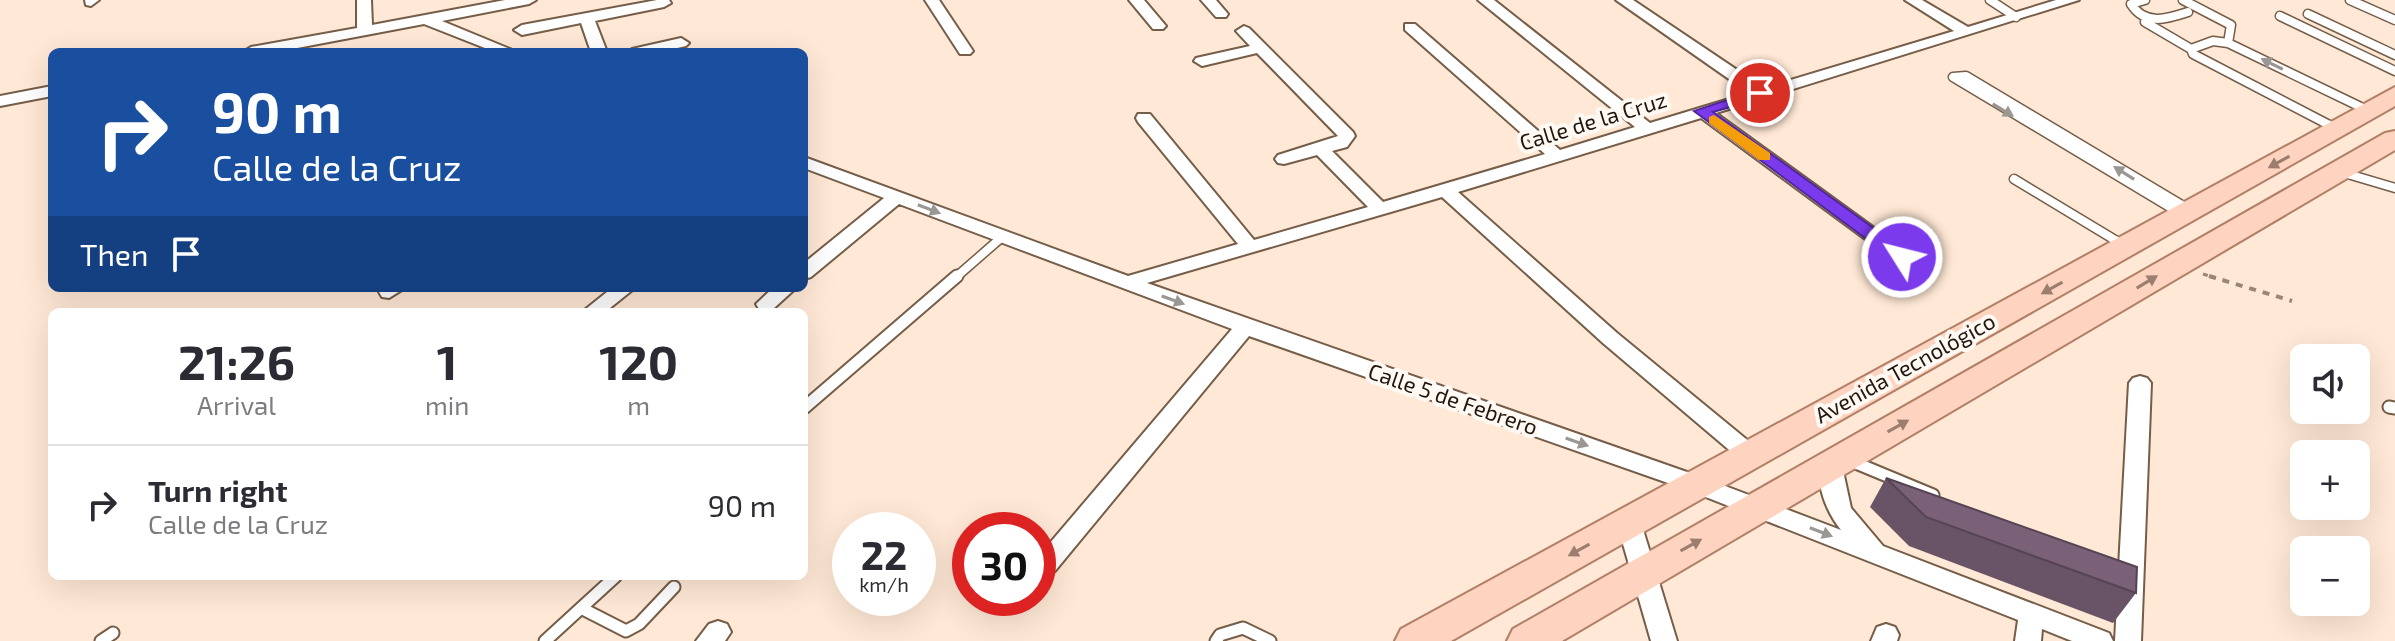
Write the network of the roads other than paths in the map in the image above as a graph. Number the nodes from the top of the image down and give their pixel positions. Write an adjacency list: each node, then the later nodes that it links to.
1 (364, 0): 27 (street)
2 (422, 0): 22 (street)
3 (529, 0): 22 (street)
4 (932, 0): 39 (street)
5 (1136, 0): 25 (street)
6 (1208, 0): 17 (street)
7 (1485, 0): 50 (street)
8 (1623, 0): 44 (street)
9 (1912, 0): 30 (street)
10 (1990, 0): 20 (lane)
11 (2072, 0): 20 (street, Calle de la Cruz)
12 (2145, 0): 23 (lane)
13 (2183, 0): 32 (lane)
14 (2350, 0): 24 (lane)
15 (664, 3): 21 (street)
16 (2188, 12): 23 (lane)
17 (1221, 14)
18 (2308, 14): 40 (lane)
19 (2280, 16): 42 (lane)
20 (2016, 17): 30 (street, Calle de la Cruz)
21 (586, 18): 28 (street); 35 (street)
22 (424, 19): 27 (street); 34 (street)
23 (2149, 20): 38 (lane)
24 (2395, 20)
25 (1158, 26)
26 (1410, 27): 54 (street)
27 (365, 30): 33 (street)
28 (522, 30)
29 (1244, 31): 37 (street)
30 (1966, 32): 44 (street, Calle de la Cruz)
31 (681, 43): 36 (street)
32 (2228, 43): 38 (lane); 47 (lane, one-way to 32)
33 (272, 48)
34 (499, 48)
35 (597, 48)
36 (657, 48)
37 (1261, 48): 41 (street); 53 (street)
38 (2191, 49): 51 (lane)
39 (965, 51)
40 (2395, 55)
41 (1202, 61)
42 (2395, 71)
43 (48, 92): 46 (street)
44 (1760, 93): 48 (street, Calle de la Cruz)
45 (2395, 95): 47 (main road, Avenida Tecnológico)
46 (0, 101)
47 (2367, 110): 51 (main road, Avenida Tecnológico)
48 (1702, 111): 50 (street, Calle de la Cruz); 67 (street)
49 (1144, 118): 66 (street)
50 (1646, 128): 54 (street, Calle de la Cruz)
51 (2337, 129): 63 (main road, Avenida Tecnológico, one-way to 63)
52 (2395, 139): 57 (main road, Avenida Tecnológico)
53 (1320, 149): 55 (street); 62 (street)
54 (1556, 155): 60 (street, Calle de la Cruz)
55 (1284, 159)
56 (808, 164): 61 (street, Calle 5 de Febrero)
57 (2339, 171): 59 (lane); 78 (main road, Avenida Tecnológico, one-way to 57)
58 (2014, 179): 65 (lane)
59 (2395, 188)
60 (1445, 190): 62 (street, Calle de la Cruz); 77 (street)
61 (896, 197): 64 (street, Calle 5 de Febrero, one-way to 64); 68 (street)
62 (1379, 208): 66 (street, Calle de la Cruz)
63 (2188, 213): 63 (lane, one-way to 63); 65 (main road, Avenida Tecnológico)
64 (1002, 237): 69 (street, Calle 5 de Febrero); 76 (lane)
65 (2127, 247): 77 (main road, Avenida Tecnológico, one-way to 77)
66 (1251, 248): 69 (street, Calle de la Cruz)
67 (1902, 257)
68 (808, 270)
69 (1126, 283): 74 (street, Calle 5 de Febrero, one-way to 74)
70 (620, 292): 73 (street)
71 (781, 292): 72 (street)
72 (766, 304)
73 (598, 308)
74 (1245, 327): 79 (street, Calle 5 de Febrero, one-way to 79); 83 (street)
75 (2140, 383): 98 (street)
76 (808, 405)
77 (1749, 454): 79 (main road, Avenida Tecnológico)
78 (1837, 460): 80 (lane); 81 (main road, Avenida Tecnológico); 84 (street)
79 (1696, 484): 81 (street, Calle 5 de Febrero); 82 (main road, Avenida Tecnológico)
80 (1950, 502)
81 (1758, 508): 84 (street, Calle 5 de Febrero, one-way to 84); 85 (main road, Avenida Tecnológico, one-way to 81)
82 (1629, 523): 85 (street); 93 (main road, Avenida Tecnológico, one-way to 93)
83 (1056, 552)
84 (1883, 556): 89 (street, Calle 5 de Febrero)
85 (1643, 572): 94 (main road, Avenida Tecnológico); 95 (street)
86 (612, 580): 88 (lane)
87 (674, 587): 88 (lane)
88 (581, 608): 90 (lane)
89 (2031, 614): 96 (street); 97 (street, Calle 5 de Febrero)
90 (545, 641)
91 (1216, 641): 92 (lane)
92 (1270, 641)
93 (1415, 641)
94 (1527, 641)
95 (1664, 641)
96 (2028, 641)
97 (2100, 641)
98 (2128, 641)

